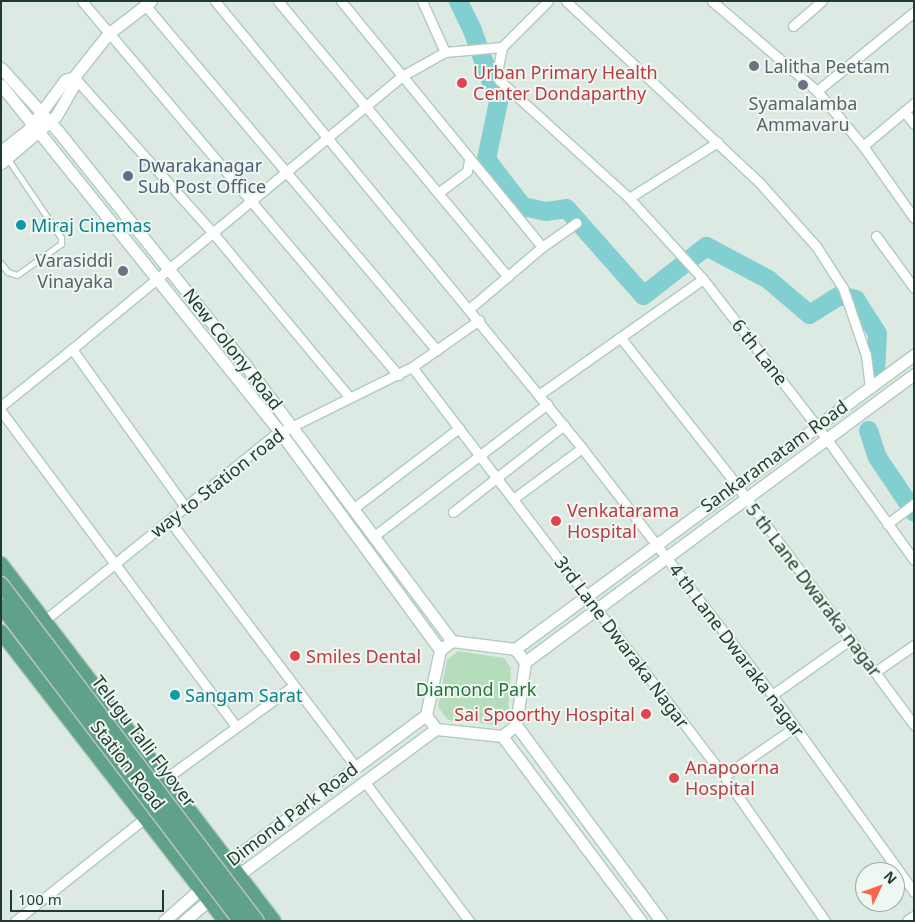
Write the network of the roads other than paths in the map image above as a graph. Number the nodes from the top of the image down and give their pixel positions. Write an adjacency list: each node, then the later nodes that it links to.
1 (82, 1): 13 (street)
2 (215, 1): 28 (street, 4 th Lane Dwaraka nagar)
3 (278, 1): 22 (street)
4 (341, 1): 17 (street)
5 (422, 1): 15 (street)
6 (548, 1): 14 (street)
7 (566, 1): 29 (street)
8 (712, 1): 20 (street)
9 (822, 1): 12 (street)
10 (148, 3): 13 (main road); 33 (street)
11 (914, 12): 20 (street)
12 (793, 26)
13 (108, 34): 18 (main road); 36 (street)
14 (502, 47): 15 (street); 35 (street, 6 th Lane)
15 (445, 52): 17 (street)
16 (1, 68): 24 (main road, New Colony Road)
17 (402, 76): 22 (street); 32 (street)
18 (74, 77): 24 (main road); 25 (main road); 39 (street)
19 (1, 86): 27 (main road, New Colony Road)
20 (817, 91): 30 (street)
21 (914, 103): 23 (street)
22 (366, 106): 28 (street); 34 (street)
23 (904, 111): 26 (street); 30 (street)
24 (41, 113): 25 (main road, New Colony Road); 27 (main road)
25 (50, 123): 27 (main road); 43 (main road, New Colony Road)
26 (914, 124)
27 (37, 127): 31 (main road); 45 (main road, New Colony Road)
28 (327, 139): 33 (street); 48 (street, 4 th Lane Dwaraka nagar)
29 (718, 142): 35 (street); 57 (street)
30 (863, 146): 37 (street)
31 (3, 156): 42 (lane)
32 (470, 161): 34 (street); 41 (street)
33 (288, 172): 36 (street); 52 (street)
34 (438, 193): 44 (street)
35 (629, 198): 46 (street, 6 th Lane)
36 (252, 203): 39 (street); 56 (street)
37 (914, 218)
38 (576, 223): 41 (street)
39 (213, 233): 43 (street); 59 (street)
40 (876, 236): 47 (street)
41 (542, 248): 44 (street)
42 (1, 263)
43 (169, 269): 45 (street); 63 (main road, New Colony Road)
44 (508, 277): 48 (street)
45 (157, 278): 51 (street); 67 (main road, New Colony Road)
46 (703, 279): 50 (street); 65 (street, 6 th Lane)
47 (914, 288)
48 (469, 309): 49 (street, 4 th Lane Dwaraka nagar)
49 (479, 320): 52 (street, way to Station road); 58 (street, 4 th Lane Dwaraka nagar)
50 (620, 338): 58 (street); 72 (street, 5 th Lane Dwaraka nagar)
51 (72, 349): 61 (street); 76 (street)
52 (437, 350): 54 (street, way to Station road)
53 (914, 355): 57 (main road, Sankaramatam Road)
54 (412, 367): 56 (street, way to Station road); 66 (street, 3rd Lane Dwaraka Nagar)
55 (914, 374): 68 (main road, Sankaramatam Road)
56 (398, 375): 59 (street, way to Station road)
57 (870, 386): 65 (main road, Sankaramatam Road)
58 (540, 394): 60 (street, 4 th Lane Dwaraka nagar)
59 (350, 398): 63 (street, way to Station road)
60 (548, 404): 64 (street, 4 th Lane Dwaraka nagar); 70 (street)
61 (1, 406)
62 (1, 411): 85 (street)
63 (293, 425): 67 (street, way to Station road); 77 (main road, New Colony Road)
64 (564, 425): 69 (street, 4 th Lane Dwaraka nagar); 71 (street)
65 (817, 426): 68 (street, 6 th Lane); 72 (main road, Sankaramatam Road)
66 (459, 428): 70 (street, 3rd Lane Dwaraka Nagar); 77 (street)
67 (280, 432): 76 (street, way to Station road); 97 (main road, New Colony Road)
68 (826, 438): 73 (main road, Sankaramatam Road); 80 (street, 6 th Lane)
69 (582, 448): 74 (street); 82 (street, 4 th Lane Dwaraka nagar)
70 (479, 455): 71 (street, 3rd Lane Dwaraka Nagar); 81 (street)
71 (496, 478): 74 (street, 3rd Lane Dwaraka Nagar); 78 (street)
72 (735, 484): 73 (street, 5 th Lane Dwaraka nagar); 82 (main road, Sankaramatam Road)
73 (746, 497): 83 (main road, Sankaramatam Road); 93 (street, 5 th Lane Dwaraka nagar)
74 (513, 499): 88 (street, 3rd Lane Dwaraka Nagar)
75 (914, 504): 80 (street)
76 (185, 507): 79 (street, way to Station road)
77 (354, 508): 81 (main road, New Colony Road)
78 (453, 512)
79 (170, 520): 85 (street, way to Station road); 100 (street)
80 (887, 524): 84 (street, 6 th Lane)
81 (374, 536): 94 (main road, New Colony Road)
82 (656, 543): 83 (street, 4 th Lane Dwaraka nagar); 88 (main road, Sankaramatam Road)
83 (666, 555): 90 (main road, Sankaramatam Road); 101 (street, 4 th Lane Dwaraka nagar)
84 (914, 560)
85 (116, 563): 91 (street, way to Station road); 105 (street)
86 (1, 564): 91 (main road)
87 (1, 584): 124 (main road, Telugu Talli Flyover, bridge)
88 (586, 595): 90 (street, 3rd Lane Dwaraka Nagar); 96 (main road, Sankaramatam Road)
89 (1, 606): 123 (main road, Telugu Talli Flyover, bridge)
90 (596, 608): 98 (main road, Sankaramatam Road); 110 (street, 3rd Lane Dwaraka Nagar)
91 (45, 620): 111 (main road)
92 (1, 632): 113 (main road, Station Road)
93 (850, 639): 99 (street, 5 th Lane Dwaraka nagar); 101 (street)
94 (452, 641): 96 (main road); 97 (main road)
95 (914, 645): 99 (street)
96 (515, 649): 98 (main road)
97 (440, 650): 102 (main road)
98 (525, 662): 103 (main road)
99 (875, 672): 104 (street, 5 th Lane Dwaraka nagar)
100 (293, 686): 105 (street); 109 (street)
101 (772, 695): 106 (street, 4 th Lane Dwaraka nagar)
102 (426, 715): 107 (main road); 109 (main road, Dimond Park Road)
103 (516, 725): 108 (main road); 128 (main road)
104 (914, 725)
105 (236, 726): 111 (street)
106 (795, 727): 110 (street); 116 (street, 4 th Lane Dwaraka nagar)
107 (436, 730): 108 (main road); 112 (main road, Dimond Park Road)
108 (502, 736): 127 (main road)
109 (355, 766): 114 (main road, Dimond Park Road)
110 (724, 776): 129 (street, 3rd Lane Dwaraka Nagar)
111 (165, 779): 114 (main road)
112 (364, 781): 115 (main road, Dimond Park Road); 126 (street)
113 (145, 818): 117 (main road, Station Road); 119 (street)
114 (228, 860): 115 (main road); 117 (main road, Dimond Park Road)
115 (238, 873): 117 (main road, Dimond Park Road); 125 (main road)
116 (914, 892)
117 (206, 894): 120 (main road, Dimond Park Road); 121 (main road, Dimond Park Road); 122 (main road, Station Road)
118 (914, 917): 130 (main road)
119 (15, 921)
120 (164, 921)
121 (184, 921)
122 (225, 921)
123 (240, 921)
124 (257, 921)
125 (274, 921)
126 (468, 921)
127 (641, 921)
128 (660, 921)
129 (825, 921)
130 (908, 921)

